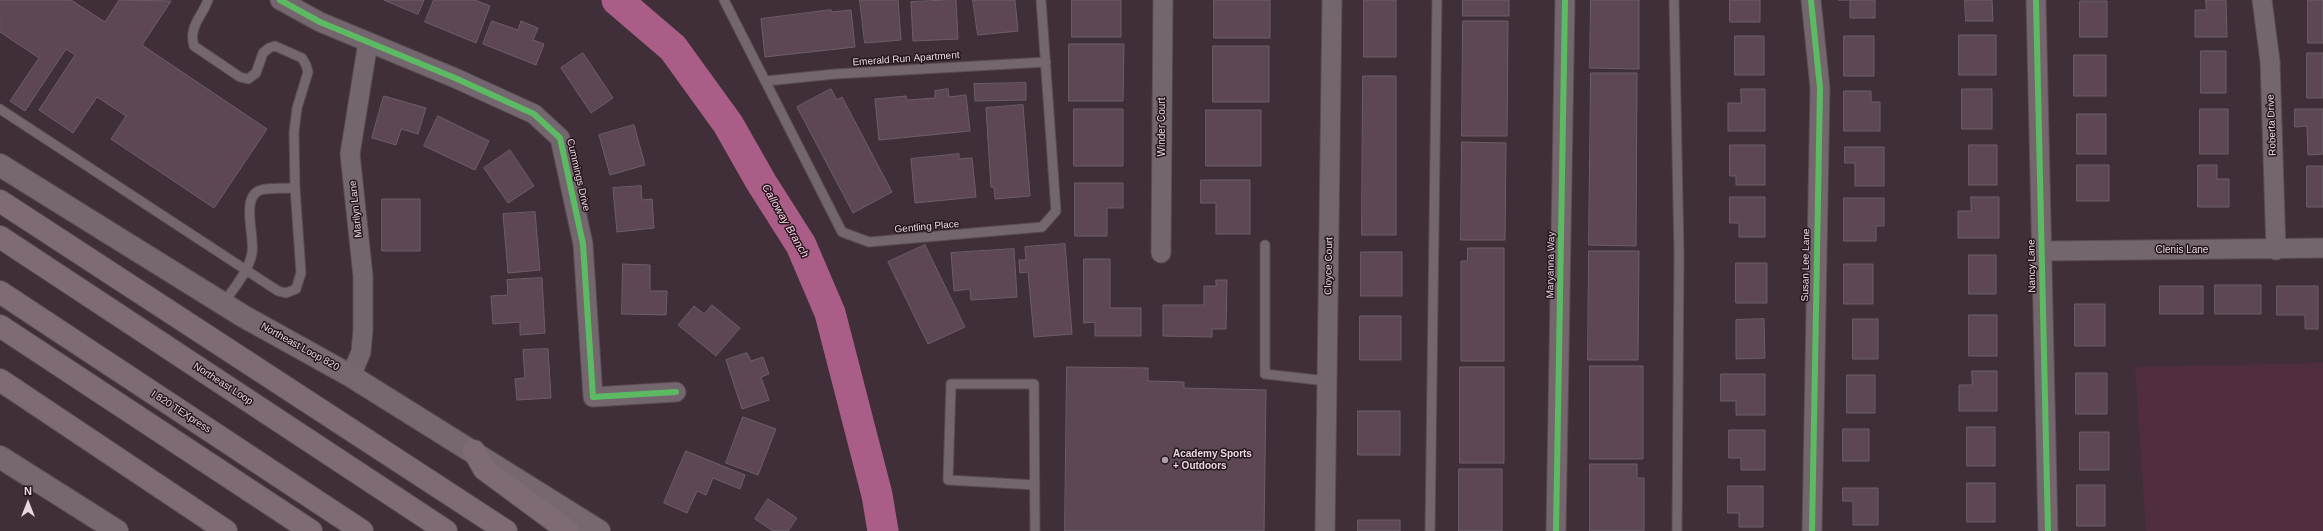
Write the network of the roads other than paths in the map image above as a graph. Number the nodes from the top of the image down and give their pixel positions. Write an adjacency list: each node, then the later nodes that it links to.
1 (208, 0): 18 (lane)
2 (280, 0): 13 (street, Cummings Drive)
3 (724, 0): 15 (lane, Gentling Place)
4 (1041, 0): 14 (lane, Gentling Place)
5 (1163, 0): 25 (street, Winder Court)
6 (1332, 0): 32 (street, Cloyce Court)
7 (1437, 0): 47 (lane)
8 (1565, 0): 48 (street, Maryanna Way)
9 (1674, 0): 49 (lane)
10 (1811, 0): 50 (street, Susan Lee Lane)
11 (2036, 0): 24 (street, Nancy Lane)
12 (2262, 0): 23 (street, Roberta Drive)
13 (368, 42): 30 (street, Marilyn Lane); 33 (street, Cummings Drive)
14 (1046, 62): 15 (lane, Emerald Run Apartment); 15 (lane, Gentling Place)
15 (766, 81)
16 (0, 109): 26 (lane)
17 (0, 165): 28 (main road, Northeast Loop 820)
18 (295, 188): 26 (lane); 26 (lane)
19 (0, 201): 42 (highway)
20 (0, 237): 41 (highway, Northeast Loop)
21 (1265, 245): 32 (lane)
22 (2323, 248): 23 (street, Clenis Lane)
23 (2276, 250): 24 (street, Clenis Lane)
24 (2041, 251): 51 (street, Nancy Lane)
25 (1161, 253)
26 (245, 270): 28 (lane)
27 (0, 292): 40 (highway, I 820 TEXpress)
28 (223, 304): 30 (main road, Northeast Loop 820)
29 (0, 326): 39 (highway)
30 (351, 376): 34 (main road, Northeast Loop 820)
31 (0, 380): 38 (highway)
32 (1327, 381): 46 (street, Cloyce Court)
33 (676, 392)
34 (474, 451): 43 (highway); 44 (main road, Northeast Loop 820)
35 (0, 457): 37 (main road)
36 (1035, 485): 36 (lane); 45 (lane)
37 (117, 531)
38 (226, 531)
39 (311, 531)
40 (362, 531)
41 (446, 531)
42 (506, 531)
43 (568, 531)
44 (599, 531)
45 (1035, 531)
46 (1325, 531)
47 (1430, 531)
48 (1556, 531)
49 (1677, 531)
50 (1812, 531)
51 (2048, 531)

